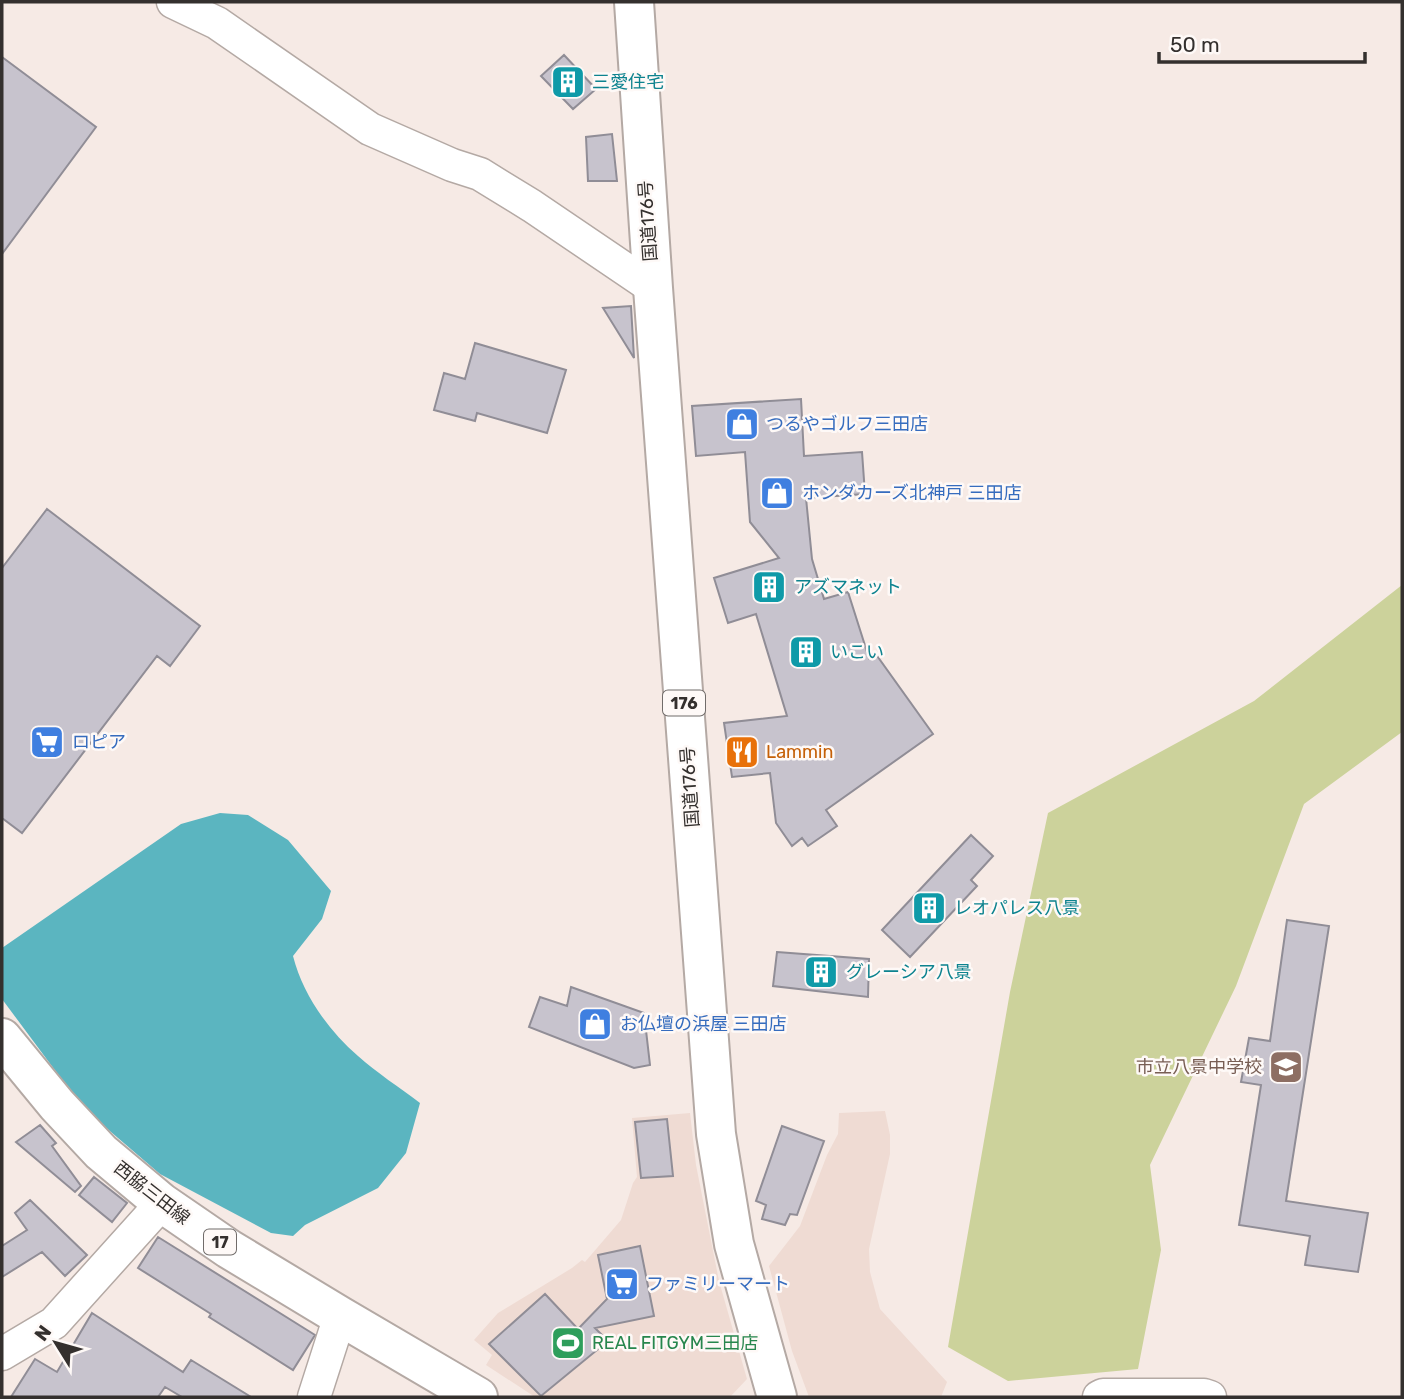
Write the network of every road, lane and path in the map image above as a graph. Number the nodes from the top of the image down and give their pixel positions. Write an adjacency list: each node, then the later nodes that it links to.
1 (173, 2): 3 (street)
2 (634, 2): 3 (main road, 国道176号 / 176)
3 (653, 288): 8 (main road, 国道176号 / 176)
4 (2, 1038): 5 (main road, 西脇三田線 / 17)
5 (162, 1203): 6 (main road, 西脇三田線 / 17); 7 (street)
6 (340, 1316): 9 (street); 10 (main road, 西脇三田線 / 17)
7 (2, 1354)
8 (776, 1395)
9 (314, 1397)
10 (478, 1397)
11 (1100, 1397): 12 (street)
12 (1210, 1397)

